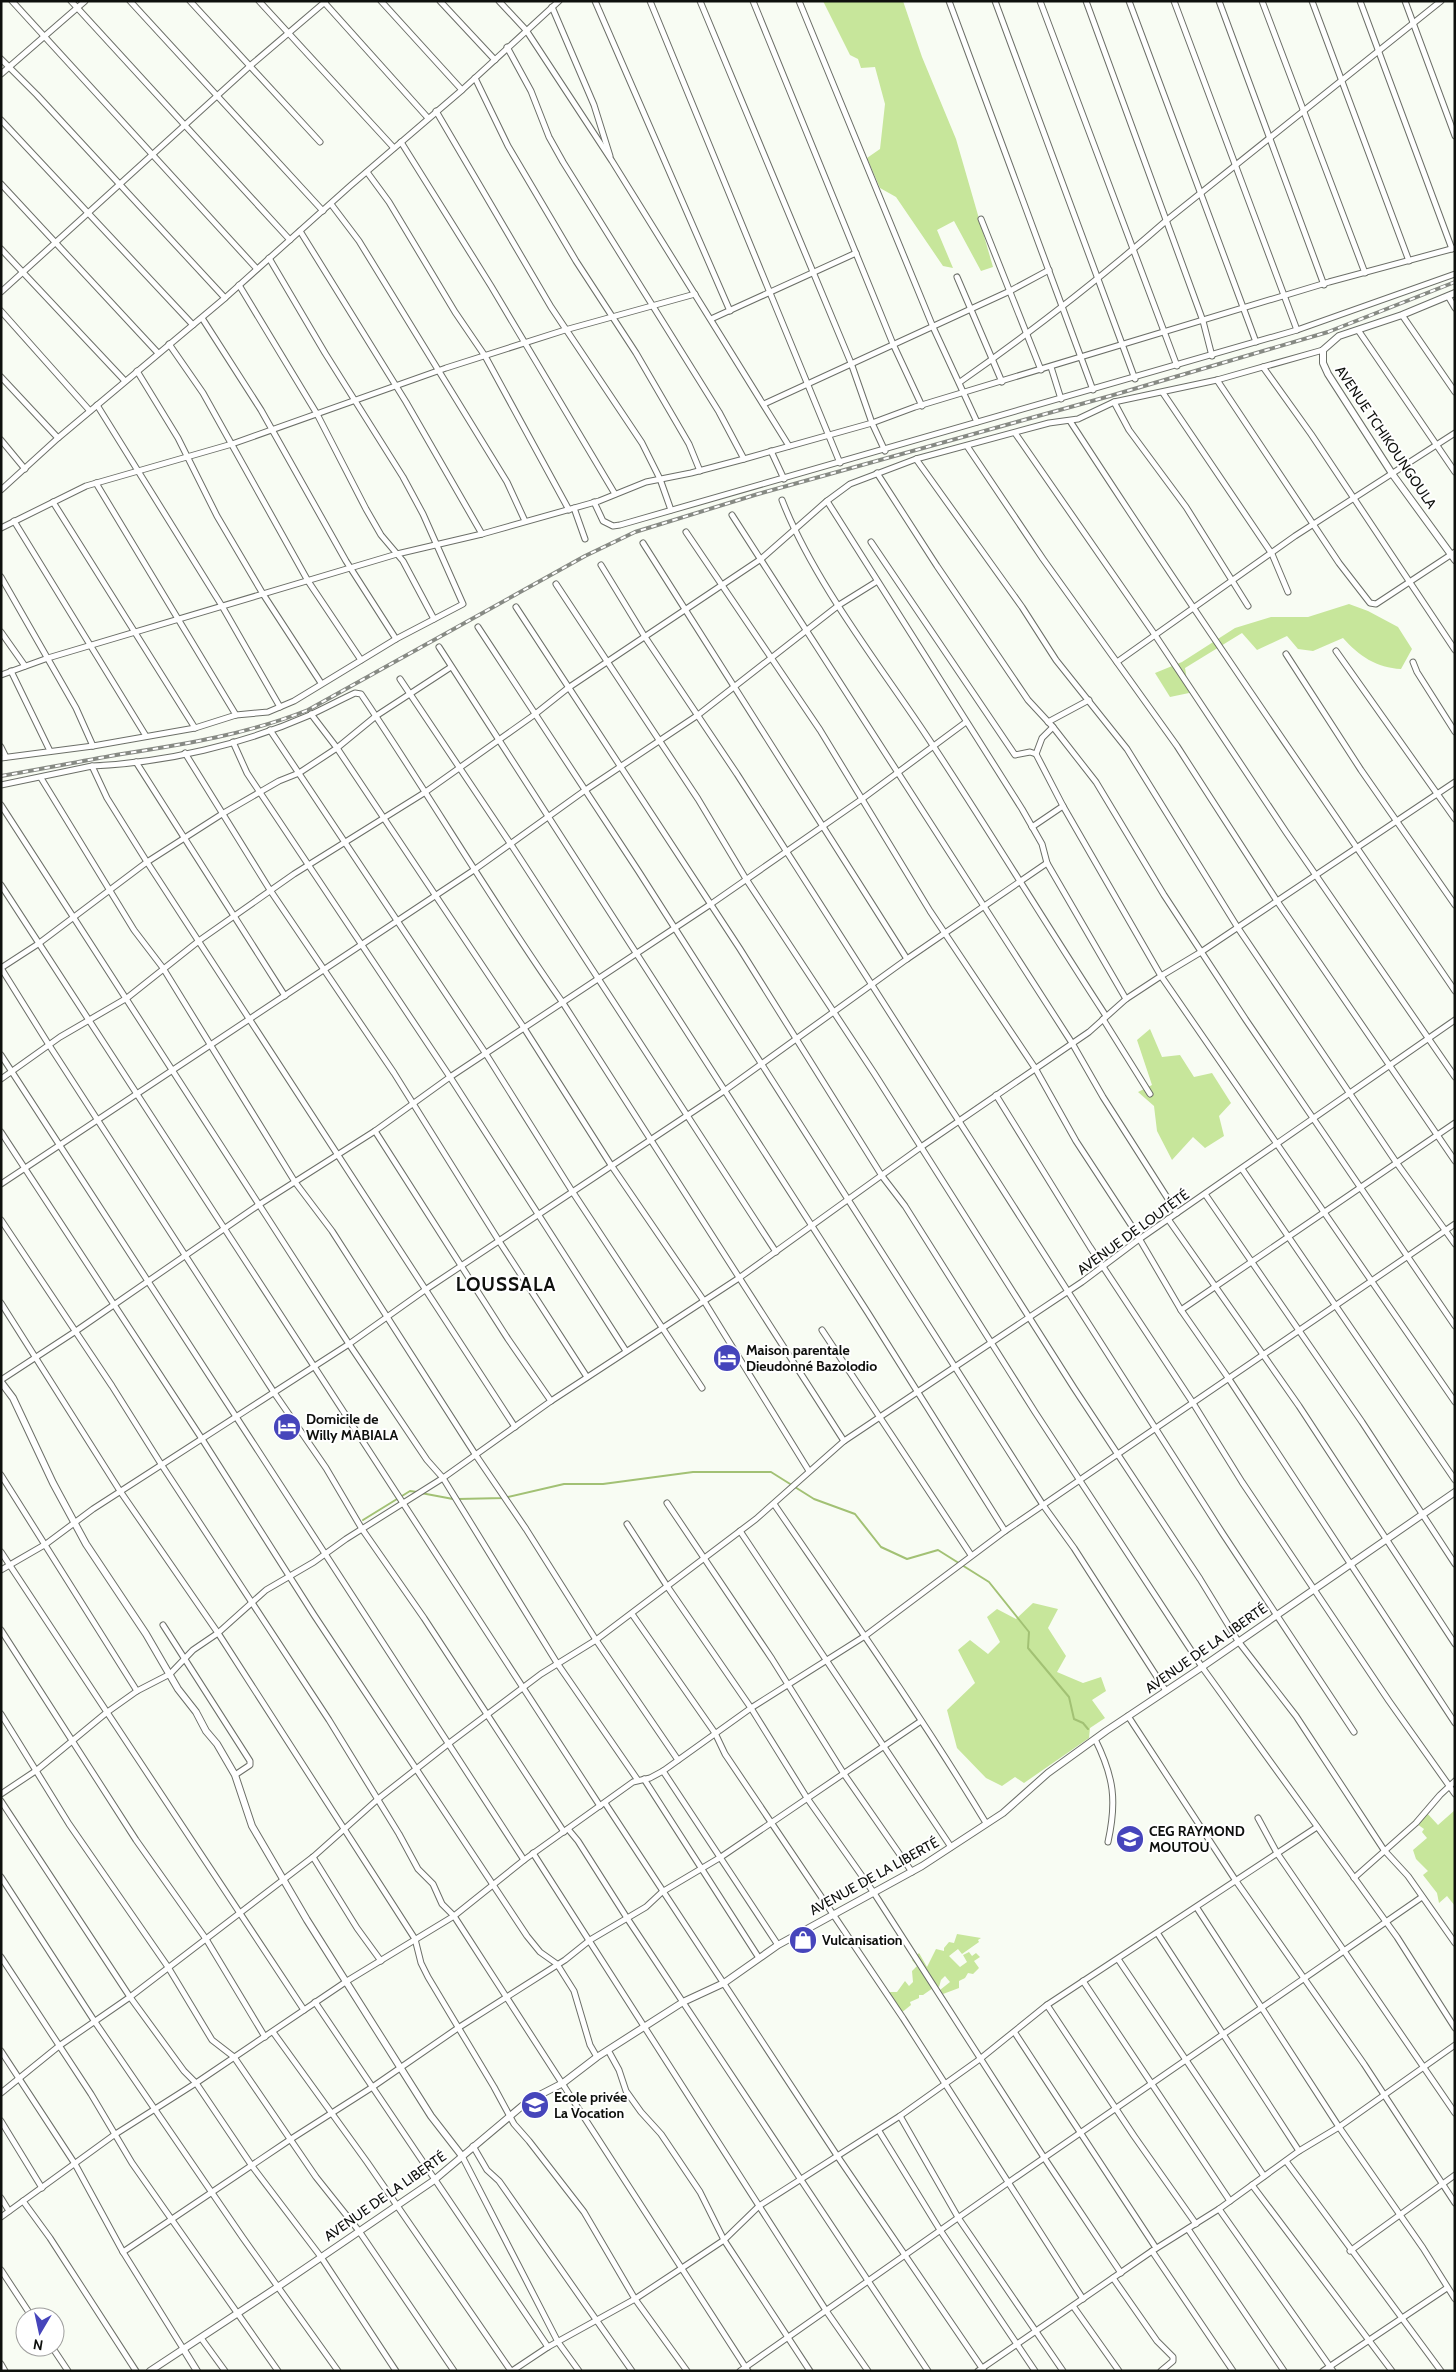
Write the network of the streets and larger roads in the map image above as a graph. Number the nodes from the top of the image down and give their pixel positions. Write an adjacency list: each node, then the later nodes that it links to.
1 (12, 1): 34 (street)
2 (71, 1): 30 (street)
3 (85, 1): 30 (street)
4 (130, 1): 45 (street)
5 (190, 1): 39 (street)
6 (258, 1): 33 (street)
7 (381, 1): 44 (street)
8 (440, 1): 38 (street)
9 (499, 1): 32 (street)
10 (595, 1): 100 (street)
11 (650, 1): 89 (street)
12 (700, 1): 80 (street)
13 (754, 1): 74 (street)
14 (799, 1): 107 (street)
15 (950, 1): 78 (street)
16 (995, 1): 84 (street)
17 (1040, 1): 73 (street)
18 (1086, 1): 67 (street)
19 (1129, 1): 62 (street)
20 (1174, 1): 58 (street)
21 (1219, 1): 52 (street)
22 (1262, 1): 47 (street)
23 (1312, 1): 43 (street)
24 (1360, 1): 36 (street)
25 (1406, 1): 31 (street)
26 (1441, 1): 31 (street)
27 (325, 2): 33 (street); 48 (street)
28 (557, 2): 29 (street)
29 (552, 7): 32 (street); 57 (street)
30 (77, 8): 34 (street); 50 (street)
31 (1414, 24): 36 (street); 51 (street)
32 (526, 30): 35 (street); 57 (street)
33 (288, 34): 39 (street); 55 (street)
34 (44, 36): 40 (street); 56 (street)
35 (507, 47): 38 (street); 95 (street)
36 (1378, 52): 43 (street); 71 (street)
37 (1, 59): 40 (street)
38 (495, 60): 42 (street)
39 (251, 65): 45 (street); 53 (street)
40 (10, 67): 41 (street); 61 (street)
41 (1, 74)
42 (476, 78): 44 (street); 101 (street)
43 (1342, 81): 47 (street); 76 (street)
44 (462, 90): 46 (street)
45 (216, 96): 50 (street); 64 (street)
46 (436, 111): 48 (street); 108 (street)
47 (1304, 111): 52 (street); 81 (street)
48 (428, 118): 54 (street)
49 (1, 120): 65 (street)
50 (184, 126): 56 (street); 69 (street)
51 (1455, 136)
52 (1270, 138): 58 (street); 86 (street)
53 (320, 142)
54 (401, 142): 55 (street); 114 (street)
55 (394, 148): 59 (street)
56 (152, 155): 61 (street); 77 (street)
57 (612, 161): 90 (street)
58 (1234, 168): 62 (street); 92 (street)
59 (367, 172): 63 (street); 120 (street)
60 (1, 184): 70 (street)
61 (120, 184): 65 (street); 93 (street)
62 (1202, 193): 67 (street); 96 (street)
63 (331, 204): 64 (street); 130 (street)
64 (323, 211): 68 (street)
65 (88, 214): 70 (street); 106 (street)
66 (981, 219): 88 (street)
67 (1167, 220): 73 (street); 105 (street)
68 (300, 231): 69 (street); 138 (street)
69 (290, 240): 75 (street)
70 (56, 244): 79 (street); 119 (street)
71 (1453, 248): 76 (street)
72 (1, 249): 79 (street)
73 (1133, 250): 84 (street); 112 (street)
74 (856, 253): 80 (street); 116 (street)
75 (270, 258): 77 (street); 144 (street)
76 (1409, 262): 81 (street)
77 (258, 269): 85 (street)
78 (1049, 270): 88 (street); 94 (street)
79 (22, 272): 87 (street); 134 (street)
80 (814, 272): 89 (street); 124 (street)
81 (1365, 273): 86 (street)
82 (1455, 274): 109 (street)
83 (957, 277): 98 (street)
84 (1098, 278): 94 (street); 117 (street)
85 (239, 285): 93 (street); 150 (street)
86 (1324, 285): 92 (street)
87 (1, 292)
88 (1010, 292): 98 (street); 111 (street)
89 (770, 293): 100 (street); 137 (street)
90 (696, 294): 95 (street); 104 (street)
91 (1451, 294): 97 (street); 102 (street)
92 (1285, 296): 96 (street); 109 (street)
93 (225, 298): 103 (street)
94 (1063, 305): 111 (street); 122 (street)
95 (651, 306): 101 (street); 167 (street)
96 (1244, 308): 105 (street); 113 (street)
97 (1455, 308)
98 (972, 309): 107 (street); 123 (street)
99 (1, 311): 149 (street)
100 (730, 311): 104 (street)
101 (613, 315): 108 (street); 172 (street)
102 (1402, 315): 110 (street); 140 (street)
103 (202, 318): 106 (street); 154 (street)
104 (711, 319): 146 (street)
105 (1203, 321): 112 (street); 121 (street)
106 (193, 326): 115 (street)
107 (934, 327): 116 (street); 135 (street)
108 (565, 330): 114 (street); 176 (street)
109 (1297, 330): 113 (street)
110 (1358, 330): 118 (street); 163 (street)
111 (1027, 332): 123 (street); 128 (street)
112 (1164, 333): 117 (street); 125 (street)
113 (1256, 342): 121 (street)
114 (524, 343): 120 (street); 180 (street)
115 (169, 344): 119 (street); 160 (street)
116 (893, 344): 124 (street); 148 (street)
117 (1123, 345): 122 (street); 132 (street)
118 (1323, 350): 126 (street); 175 (street, AVENUE TCHIKOUNGOULA)
119 (158, 353): 129 (street)
120 (485, 356): 130 (street); 186 (street)
121 (1212, 356): 125 (street)
122 (1082, 357): 127 (street); 139 (street)
123 (994, 360): 135 (street); 136 (street)
124 (851, 363): 137 (street); 153 (street)
125 (1177, 366): 132 (street)
126 (1263, 366): 133 (street); 182 (street)
127 (1051, 367): 128 (street); 143 (street)
128 (1041, 370): 136 (street)
129 (137, 371): 134 (street); 166 (street)
130 (439, 371): 138 (street); 190 (street)
131 (1, 377): 158 (street)
132 (1135, 378): 139 (street)
133 (1217, 380): 141 (street); 191 (street)
134 (124, 381): 147 (street)
135 (960, 382): 142 (street)
136 (1002, 382): 142 (street)
137 (806, 384): 146 (street); 157 (street)
138 (397, 386): 144 (street); 195 (street)
139 (1094, 390): 143 (street)
140 (1455, 392)
141 (1163, 393): 145 (street); 201 (street)
142 (965, 394): 148 (street); 152 (street)
143 (1061, 399): 152 (street)
144 (354, 402): 150 (street); 199 (street)
145 (1114, 402): 151 (street); 209 (street)
146 (764, 404): 161 (street)
147 (98, 405): 149 (street); 171 (street)
148 (922, 406): 153 (street)
149 (90, 411): 158 (street)
150 (317, 414): 154 (street); 200 (street)
151 (1070, 421): 155 (street); 219 (street)
152 (977, 422): 165 (street)
153 (872, 423): 157 (street); 165 (street)
154 (272, 431): 160 (street); 205 (street)
155 (1015, 433): 162 (street); 227 (street)
156 (1455, 433): 163 (street)
157 (828, 434): 161 (street); 169 (street)
158 (58, 438): 170 (street)
159 (1, 440): 170 (street)
160 (232, 444): 166 (street); 207 (street)
161 (789, 446): 164 (street)
162 (968, 446): 168 (street); 239 (street)
163 (1437, 446): 173 (street); 175 (street)
164 (771, 451): 167 (street); 177 (street)
165 (885, 451): 169 (street)
166 (188, 457): 171 (street); 214 (street)
167 (744, 459): 172 (street)
168 (916, 459): 174 (street); 250 (street)
169 (840, 463): 177 (street)
170 (25, 468): 179 (street)
171 (139, 471): 178 (street); 215 (street)
172 (700, 471): 176 (street)
173 (1455, 472)
174 (877, 473): 183 (street); 258 (street)
175 (1393, 475): 182 (street); 202 (street, AVENUE TCHIKOUNGOULA)
176 (660, 479): 180 (street); 187 (street)
177 (784, 479): 187 (street)
178 (96, 483): 184 (street); 221 (street)
179 (1, 490)
180 (615, 494): 185 (street)
181 (782, 500): 193 (street)
182 (1354, 500): 191 (street); 210 (street)
183 (827, 501): 193 (street); 208 (street)
184 (53, 502): 189 (street); 226 (street)
185 (594, 502): 186 (street); 187 (street)
186 (571, 509): 190 (street); 196 (street)
187 (671, 510)
188 (732, 515): 203 (street)
189 (14, 521): 192 (street); 230 (street)
190 (525, 521): 195 (street)
191 (1314, 524): 201 (street); 210 (street)
192 (1, 528)
193 (794, 531): 203 (street); 216 (street)
194 (686, 532): 212 (street)
195 (482, 534): 199 (street)
196 (586, 539)
197 (871, 542): 273 (street)
198 (643, 543): 220 (street)
199 (436, 545): 200 (street); 222 (street)
200 (397, 554): 205 (street); 222 (street)
201 (1272, 554): 209 (street); 213 (street)
202 (1453, 556): 210 (street)
203 (761, 559): 212 (street); 224 (street)
204 (601, 565): 228 (street)
205 (350, 568): 207 (street); 229 (street)
206 (1, 577): 236 (street)
207 (308, 581): 214 (street); 237 (street)
208 (876, 582): 216 (street); 257 (street)
209 (1232, 582): 217 (street); 219 (street)
210 (1408, 582): 232 (street)
211 (556, 584): 238 (street)
212 (722, 585): 220 (street); 235 (street)
213 (1288, 592)
214 (263, 594): 215 (street); 246 (street)
215 (222, 606): 221 (street); 251 (street)
216 (839, 606): 224 (street); 268 (street)
217 (1248, 606)
218 (516, 607): 248 (street)
219 (1192, 609): 227 (street); 301 (street)
220 (684, 610): 228 (street); 247 (street)
221 (180, 619): 226 (street); 253 (street)
222 (434, 619): 229 (street)
223 (478, 627): 254 (street)
224 (807, 630): 235 (street); 279 (street)
225 (1, 632): 241 (street)
226 (136, 633): 230 (street); 260 (street)
227 (1155, 635): 239 (street); 307 (street)
228 (645, 637): 238 (street); 255 (street)
229 (396, 639): 237 (street)
230 (92, 646): 236 (street); 263 (street)
231 (439, 647): 242 (street)
232 (1455, 650)
233 (1336, 651): 287 (street)
234 (1286, 654): 295 (street)
235 (770, 657): 247 (street); 288 (street)
236 (48, 658): 241 (street); 267 (street)
237 (361, 660): 246 (street)
238 (607, 662): 248 (street); 265 (street)
239 (1116, 662): 314 (street)
240 (1413, 662): 262 (street)
241 (25, 666): 243 (street)
242 (451, 667): 249 (street); 264 (street)
243 (11, 671): 244 (street); 271 (street)
244 (1, 675)
245 (400, 679): 249 (street)
246 (321, 683): 251 (street)
247 (736, 687): 255 (street); 296 (street)
248 (568, 688): 254 (street); 277 (street)
249 (410, 694): 256 (street); 278 (street)
250 (1089, 700): 258 (street); 322 (street)
251 (280, 707): 253 (street)
252 (311, 714): 256 (street); 261 (street); 270 (street)
253 (236, 715): 260 (street)
254 (534, 715): 264 (street); 285 (street)
255 (698, 715): 265 (street); 302 (street)
256 (376, 716): 270 (street); 286 (street)
257 (966, 722): 268 (street); 297 (street)
258 (1048, 722): 259 (street)
259 (1053, 727): 273 (street); 327 (street)
260 (195, 728): 263 (street)
261 (270, 730): 266 (street); 280 (street)
262 (1455, 732)
263 (146, 736): 267 (street)
264 (500, 739): 278 (street); 292 (street)
265 (660, 741): 277 (street); 308 (street)
266 (233, 742): 272 (street); 284 (street)
267 (93, 746): 271 (street)
268 (933, 746): 279 (street); 309 (street)
269 (1, 747): 274 (street)
270 (337, 748): 280 (street); 293 (street)
271 (50, 751): 274 (street)
272 (185, 753): 275 (street); 291 (street)
273 (1036, 754): 290 (street)
274 (3, 757)
275 (136, 762): 276 (street); 298 (street)
276 (92, 766): 281 (street); 303 (street)
277 (620, 767): 285 (street); 315 (street)
278 (459, 768): 286 (street); 300 (street)
279 (899, 772): 288 (street); 317 (street)
280 (299, 773): 284 (street); 299 (street)
281 (41, 778): 283 (street); 312 (street)
282 (1455, 782): 287 (street)
283 (1, 785)
284 (261, 791): 291 (street); 305 (street)
285 (584, 791): 292 (street); 321 (street)
286 (424, 793): 293 (street); 306 (street)
287 (1437, 793): 294 (street); 295 (street)
288 (862, 798): 296 (street); 323 (street)
289 (1, 805): 318 (street)
290 (1063, 806): 297 (street); 333 (street)
291 (222, 814): 298 (street); 311 (street)
292 (548, 817): 300 (street); 328 (street)
293 (384, 819): 299 (street); 313 (street)
294 (1455, 819)
295 (1396, 821): 301 (street); 316 (street)
296 (823, 824): 302 (street); 329 (street)
297 (1032, 827): 304 (street)
298 (184, 839): 303 (street); 319 (street)
299 (346, 843): 305 (street); 320 (street)
300 (510, 843): 306 (street); 334 (street)
301 (1356, 848): 307 (street); 336 (street)
302 (785, 852): 308 (street); 335 (street)
303 (147, 862): 312 (street); 324 (street)
304 (1047, 863): 309 (street); 339 (street)
305 (309, 864): 311 (street); 326 (street)
306 (474, 870): 313 (street); 340 (street)
307 (1316, 874): 314 (street); 347 (street)
308 (746, 879): 315 (street); 341 (street)
309 (1020, 882): 317 (street); 342 (street)
310 (1, 885): 325 (street)
311 (270, 890): 319 (street); 332 (street)
312 (110, 892): 318 (street); 331 (street)
313 (436, 896): 320 (street); 346 (street)
314 (1277, 901): 322 (street); 355 (street)
315 (711, 904): 321 (street); 348 (street)
316 (1455, 905)
317 (983, 906): 323 (street); 349 (street)
318 (75, 916): 325 (street); 338 (street)
319 (234, 916): 324 (street); 337 (street)
320 (398, 921): 326 (street); 353 (street)
321 (673, 928): 328 (street); 354 (street)
322 (1238, 928): 327 (street); 363 (street)
323 (947, 932): 329 (street); 356 (street)
324 (200, 940): 331 (street); 343 (street)
325 (38, 944): 330 (street); 345 (street)
326 (363, 944): 332 (street); 359 (street)
327 (1201, 952): 333 (street); 369 (street)
328 (636, 955): 334 (street); 362 (street)
329 (907, 959): 335 (street)
330 (1, 968): 351 (street)
331 (163, 968): 338 (street); 350 (street)
332 (324, 970): 337 (street); 367 (street)
333 (1160, 976): 339 (street); 377 (street)
334 (597, 980): 340 (street); 368 (street)
335 (871, 986): 341 (street); 371 (street)
336 (1455, 991)
337 (284, 996): 343 (street)
338 (127, 998): 345 (street); 358 (street)
339 (1126, 999): 342 (street)
340 (563, 1003): 346 (street); 376 (street)
341 (834, 1012): 348 (street); 379 (street)
342 (1105, 1018): 349 (street); 364 (street)
343 (248, 1020): 350 (street); 380 (street)
344 (1455, 1020): 347 (street, AVENUE DE LOUTÉTÉ)
345 (89, 1021): 351 (street); 365 (street)
346 (524, 1028): 353 (street); 383 (street)
347 (1428, 1038): 355 (street, AVENUE DE LOUTÉTÉ); 360 (street)
348 (797, 1039): 354 (street); 386 (street)
349 (1072, 1043): 356 (street); 395 (street)
350 (211, 1044): 358 (street); 387 (street)
351 (49, 1045): 357 (street); 370 (street)
352 (1, 1054): 357 (street)
353 (486, 1054): 359 (street); 390 (street)
354 (762, 1063): 362 (street); 392 (street)
355 (1389, 1065): 363 (street, AVENUE DE LOUTÉTÉ); 375 (street)
356 (1035, 1068): 366 (street); 404 (street)
357 (13, 1072): 361 (street); 378 (street)
358 (173, 1072): 365 (street); 393 (street)
359 (450, 1077): 367 (street); 396 (street)
360 (1455, 1077)
361 (1, 1079)
362 (724, 1090): 368 (street); 400 (street)
363 (1349, 1092): 369 (street, AVENUE DE LOUTÉTÉ); 382 (street)
364 (1150, 1094)
365 (138, 1095): 370 (street); 401 (street)
366 (996, 1095): 371 (street); 412 (street)
367 (413, 1104): 373 (street); 405 (street)
368 (684, 1115): 376 (street); 407 (street)
369 (1312, 1118): 377 (street, AVENUE DE LOUTÉTÉ); 389 (street)
370 (99, 1122): 378 (street); 408 (street)
371 (958, 1122): 379 (street); 418 (street)
372 (1455, 1123): 375 (street)
373 (375, 1131): 380 (street); 411 (street)
374 (1, 1132): 384 (street)
375 (1436, 1135): 381 (street); 382 (street)
376 (650, 1139): 383 (street); 413 (street)
377 (1277, 1144): 385 (street, AVENUE DE LOUTÉTÉ); 394 (street)
378 (60, 1145): 384 (street); 415 (street)
379 (921, 1147): 386 (street); 425 (street)
380 (336, 1156): 387 (street); 417 (street)
381 (1455, 1161)
382 (1396, 1162): 389 (street); 402 (street)
383 (611, 1165): 390 (street); 419 (street)
384 (24, 1169): 388 (street); 421 (street)
385 (1242, 1169): 391 (street, AVENUE DE LOUTÉTÉ); 403 (street)
386 (882, 1176): 392 (street); 431 (street)
387 (295, 1182): 393 (street); 424 (street)
388 (1, 1184)
389 (1360, 1186): 394 (street); 409 (street)
390 (572, 1191): 396 (street); 427 (street)
391 (1205, 1194): 395 (street, AVENUE DE LOUTÉTÉ); 410 (street)
392 (849, 1199): 400 (street); 436 (street)
393 (260, 1204): 401 (street); 432 (street)
394 (1324, 1212): 403 (street); 414 (street)
395 (1177, 1213): 397 (street, AVENUE DE LOUTÉTÉ)
396 (537, 1215): 405 (street); 433 (street)
397 (1168, 1219): 404 (street, AVENUE DE LOUTÉTÉ); 416 (street)
398 (1, 1220): 430 (street)
399 (1455, 1224): 402 (street)
400 (811, 1226): 407 (street); 442 (street)
401 (224, 1228): 408 (street); 437 (street)
402 (1445, 1230): 406 (street); 409 (street)
403 (1288, 1237): 410 (street); 422 (street)
404 (1138, 1240): 412 (street, AVENUE DE LOUTÉTÉ); 423 (street)
405 (498, 1241): 411 (street); 438 (street)
406 (1455, 1244)
407 (776, 1252): 413 (street)
408 (186, 1255): 415 (street); 443 (street)
409 (1407, 1256): 414 (street); 426 (street)
410 (1252, 1261): 416 (street); 429 (street)
411 (462, 1266): 417 (street); 444 (street)
412 (1103, 1267): 418 (street, AVENUE DE LOUTÉTÉ); 446 (street)
413 (739, 1278): 419 (street); 452 (street)
414 (1370, 1280): 422 (street); 445 (street)
415 (149, 1281): 421 (street); 447 (street)
416 (1216, 1286): 423 (street); 434 (street)
417 (425, 1290): 424 (street); 449 (street)
418 (1068, 1292): 425 (street, AVENUE DE LOUTÉTÉ); 450 (street)
419 (704, 1301): 427 (street); 456 (street)
420 (1, 1303): 435 (street)
421 (113, 1305): 430 (street); 451 (street)
422 (1335, 1305): 429 (street); 460 (street)
423 (1181, 1310): 439 (street)
424 (386, 1316): 432 (street); 453 (street)
425 (1030, 1317): 431 (street, AVENUE DE LOUTÉTÉ); 454 (street)
426 (1455, 1326)
427 (662, 1328): 433 (street); 441 (street)
428 (822, 1330): 448 (street)
429 (1299, 1330): 434 (street); 467 (street)
430 (76, 1331): 435 (street); 455 (street)
431 (992, 1342): 436 (street, AVENUE DE LOUTÉTÉ); 459 (street)
432 (349, 1344): 437 (street); 458 (street)
433 (626, 1351): 438 (street)
434 (1264, 1355): 439 (street); 473 (street)
435 (36, 1356): 440 (street); 461 (street)
436 (956, 1365): 442 (street, AVENUE DE LOUTÉTÉ); 466 (street)
437 (314, 1367): 443 (street); 463 (street)
438 (587, 1377): 444 (street)
439 (1229, 1379): 446 (street); 479 (street)
440 (1, 1381): 468 (street)
441 (702, 1388)
442 (917, 1392): 448 (street, AVENUE DE LOUTÉTÉ); 472 (street)
443 (275, 1394): 447 (street); 470 (street)
444 (551, 1401): 449 (street)
445 (1455, 1402)
446 (1193, 1403): 450 (street); 485 (street)
447 (237, 1417): 451 (street); 476 (street)
448 (879, 1418): 452 (street, AVENUE DE LOUTÉTÉ); 477 (street)
449 (515, 1427): 453 (street)
450 (1156, 1429): 454 (street); 488 (street)
451 (202, 1439): 455 (street); 483 (street)
452 (844, 1440): 456 (street, AVENUE DE LOUTÉTÉ)
453 (475, 1454): 458 (street); 493 (street)
454 (1118, 1454): 459 (street); 494 (street)
455 (161, 1464): 461 (street); 486 (street)
456 (809, 1471): 465 (street, AVENUE DE LOUTÉTÉ)
457 (1, 1475): 474 (street)
458 (443, 1478): 463 (street); 498 (street)
459 (1080, 1480): 466 (street); 499 (street)
460 (1455, 1480)
461 (120, 1491): 468 (street); 491 (street)
462 (1455, 1492): 467 (street, AVENUE DE LA LIBERTÉ)
463 (401, 1503): 470 (street); 502 (street)
464 (667, 1503): 478 (street)
465 (774, 1504): 471 (street, AVENUE DE LOUTÉTÉ); 492 (street)
466 (1043, 1505): 472 (street); 504 (street)
467 (1422, 1514): 473 (street, AVENUE DE LA LIBERTÉ); 480 (street)
468 (75, 1521): 474 (street); 500 (street)
469 (627, 1524): 484 (street)
470 (362, 1529): 476 (street); 508 (street)
471 (740, 1531): 478 (street, AVENUE DE LOUTÉTÉ); 497 (street)
472 (1006, 1531): 477 (street)
473 (1385, 1540): 479 (street, AVENUE DE LA LIBERTÉ); 495 (street)
474 (46, 1544): 481 (street); 503 (street)
475 (1, 1552): 481 (street)
476 (327, 1554): 483 (street); 516 (street)
477 (971, 1555): 492 (street)
478 (703, 1557): 484 (street, AVENUE DE LOUTÉTÉ); 501 (street)
479 (1350, 1563): 485 (street, AVENUE DE LA LIBERTÉ); 511 (street)
480 (1455, 1564)
481 (10, 1565): 482 (street); 506 (street)
482 (1, 1570)
483 (288, 1575): 486 (street); 520 (street)
484 (667, 1586): 487 (street, AVENUE DE LOUTÉTÉ); 505 (street)
485 (1313, 1589): 488 (street, AVENUE DE LA LIBERTÉ); 527 (street)
486 (252, 1601): 491 (street); 530 (street)
487 (632, 1614): 493 (street, AVENUE DE LOUTÉTÉ); 512 (street)
488 (1277, 1614): 494 (street, AVENUE DE LA LIBERTÉ); 513 (street)
489 (163, 1626): 496 (street)
490 (1, 1630): 515 (street)
491 (218, 1633): 496 (street); 539 (street)
492 (865, 1636): 497 (street); 510 (street)
493 (596, 1640): 498 (street, AVENUE DE LOUTÉTÉ); 518 (street)
494 (1238, 1641): 499 (street, AVENUE DE LA LIBERTÉ); 543 (street)
495 (1455, 1644)
496 (186, 1658): 500 (street); 523 (street)
497 (825, 1662): 501 (street); 517 (street)
498 (557, 1663): 502 (street, AVENUE DE LOUTÉTÉ); 524 (street)
499 (1202, 1668): 504 (street, AVENUE DE LA LIBERTÉ); 538 (street)
500 (170, 1674): 503 (street); 523 (street)
501 (788, 1686): 505 (street); 522 (street)
502 (523, 1687): 508 (street, AVENUE DE LOUTÉTÉ); 534 (street)
503 (137, 1691): 506 (street)
504 (1166, 1691): 509 (street, AVENUE DE LA LIBERTÉ)
505 (751, 1708): 512 (street); 531 (street)
506 (106, 1713): 515 (street); 560 (street)
507 (1, 1714): 519 (street)
508 (488, 1714): 516 (street, AVENUE DE LOUTÉTÉ); 540 (street)
509 (1128, 1716): 514 (street, AVENUE DE LA LIBERTÉ); 554 (street)
510 (921, 1721): 517 (street); 537 (street)
511 (1455, 1723)
512 (715, 1732): 518 (street); 536 (street)
513 (1354, 1732)
514 (1095, 1739): 537 (street, AVENUE DE LA LIBERTÉ); 541 (street)
515 (71, 1740): 519 (street); 566 (street)
516 (448, 1744): 520 (street, AVENUE DE LOUTÉTÉ); 548 (street)
517 (883, 1745): 522 (street); 542 (street)
518 (678, 1760): 521 (street)
519 (37, 1770): 528 (street); 577 (street)
520 (415, 1770): 530 (street, AVENUE DE LOUTÉTÉ); 555 (street)
521 (663, 1771): 525 (street); 547 (street)
522 (844, 1774): 531 (street); 550 (street)
523 (235, 1775): 552 (street)
524 (637, 1779): 525 (street); 533 (street)
525 (644, 1779): 549 (street)
526 (1455, 1782): 527 (street)
527 (1448, 1787): 529 (street); 543 (street)
528 (1, 1794)
529 (1455, 1794)
530 (378, 1798): 539 (street, AVENUE DE LOUTÉTÉ); 562 (street)
531 (807, 1798): 536 (street); 557 (street)
532 (1, 1801): 583 (street)
533 (605, 1803): 534 (street); 556 (street)
534 (600, 1806): 540 (street)
535 (1258, 1818): 544 (street)
536 (771, 1822): 547 (street); 561 (street)
537 (986, 1823): 542 (street, AVENUE DE LA LIBERTÉ)
538 (1317, 1827): 544 (street); 553 (street)
539 (344, 1830): 546 (street, AVENUE DE LOUTÉTÉ); 567 (street)
540 (566, 1830): 545 (street); 563 (street)
541 (1108, 1842)
542 (951, 1847): 550 (street, AVENUE DE LA LIBERTÉ)
543 (1384, 1850): 553 (street); 558 (street)
544 (1277, 1853): 554 (street); 571 (street)
545 (533, 1854): 548 (street); 568 (street)
546 (313, 1857): 552 (street, AVENUE DE LOUTÉTÉ); 575 (street)
547 (721, 1857): 549 (street); 570 (street)
548 (524, 1860): 555 (street)
549 (701, 1869): 556 (street); 573 (street)
550 (912, 1872): 557 (street, AVENUE DE LA LIBERTÉ)
551 (1, 1877): 589 (street)
552 (282, 1878): 560 (street, AVENUE DE LOUTÉTÉ); 579 (street)
553 (1354, 1878): 564 (street)
554 (1236, 1880): 559 (street); 578 (street)
555 (494, 1885): 562 (street); 576 (street)
556 (662, 1892): 563 (street); 581 (street)
557 (874, 1893): 561 (street, AVENUE DE LA LIBERTÉ); 603 (street)
558 (1422, 1897): 564 (street); 569 (street)
559 (1197, 1908): 565 (street); 587 (street)
560 (239, 1913): 566 (street, AVENUE DE LOUTÉTÉ); 588 (street)
561 (834, 1914): 570 (street, AVENUE DE LA LIBERTÉ); 610 (street)
562 (454, 1916): 567 (street); 582 (street)
563 (627, 1918): 568 (street); 585 (street)
564 (1387, 1923): 571 (street); 592 (street)
565 (1158, 1934): 574 (street); 595 (street)
566 (206, 1939): 577 (street, AVENUE DE LOUTÉTÉ); 596 (street)
567 (415, 1939): 575 (street); 591 (street)
568 (590, 1940): 576 (street); 590 (street)
569 (1455, 1943)
570 (778, 1945): 573 (street, AVENUE DE LA LIBERTÉ)
571 (1346, 1951): 578 (street); 605 (street)
572 (1, 1957): 598 (street)
573 (759, 1958): 581 (street, AVENUE DE LA LIBERTÉ)
574 (1118, 1958): 580 (street); 604 (street)
575 (381, 1961): 579 (street)
576 (557, 1964): 582 (street); 602 (street)
577 (168, 1967): 583 (street, AVENUE DE LOUTÉTÉ); 601 (street)
578 (1304, 1980): 587 (street); 614 (street)
579 (347, 1981): 584 (street); 606 (street)
580 (1083, 1981): 586 (street); 611 (street)
581 (724, 1984): 585 (street, AVENUE DE LA LIBERTÉ); 630 (street)
582 (506, 1996): 591 (street); 609 (street)
583 (130, 1997): 589 (street, AVENUE DE LOUTÉTÉ); 608 (street)
584 (315, 2002): 588 (street); 612 (street)
585 (683, 2002): 590 (street, AVENUE DE LA LIBERTÉ); 637 (street)
586 (1047, 2005): 594 (street); 616 (street)
587 (1263, 2008): 595 (street); 622 (street)
588 (304, 2010): 593 (street)
589 (95, 2022): 598 (street, AVENUE DE LOUTÉTÉ); 615 (street)
590 (644, 2026): 599 (street, AVENUE DE LA LIBERTÉ); 649 (street)
591 (458, 2028): 606 (street); 620 (street)
592 (1455, 2028)
593 (273, 2032): 596 (street); 618 (street)
594 (1015, 2033): 603 (street); 624 (street)
595 (1223, 2034): 604 (street); 628 (street)
596 (265, 2037): 601 (street)
597 (1455, 2044): 605 (street)
598 (59, 2046): 607 (street, AVENUE DE LOUTÉTÉ); 625 (street)
599 (608, 2050): 602 (street, AVENUE DE LA LIBERTÉ); 660 (street)
600 (1, 2052): 607 (street)
601 (234, 2057): 608 (street); 626 (street)
602 (597, 2057): 609 (street, AVENUE DE LA LIBERTÉ)
603 (980, 2059): 610 (street); 631 (street)
604 (1187, 2060): 611 (street); 636 (street)
605 (1421, 2066): 614 (street); 617 (street)
606 (400, 2067): 612 (street); 629 (street)
607 (19, 2081): 613 (street, AVENUE DE LOUTÉTÉ); 633 (street)
608 (196, 2083): 615 (street); 634 (street)
609 (562, 2083): 620 (street, AVENUE DE LA LIBERTÉ); 666 (street)
610 (945, 2084): 619 (street); 639 (street)
611 (1152, 2084): 616 (street); 646 (street)
612 (371, 2088): 618 (street); 638 (street)
613 (1, 2093)
614 (1383, 2094): 622 (street); 641 (street)
615 (155, 2108): 625 (street); 643 (street)
616 (1116, 2108): 624 (street); 656 (street)
617 (1455, 2113)
618 (331, 2114): 626 (street); 648 (street)
619 (900, 2116): 623 (street); 654 (street)
620 (510, 2117): 627 (street, AVENUE DE LA LIBERTÉ); 675 (street)
621 (1, 2121): 642 (street)
622 (1339, 2127): 628 (street); 652 (street)
623 (879, 2132): 630 (street); 658 (street)
624 (1081, 2133): 631 (street); 661 (street)
625 (114, 2135): 633 (street); 655 (street)
626 (291, 2139): 634 (street); 659 (street)
627 (473, 2146): 629 (street, AVENUE DE LA LIBERTÉ); 681 (street)
628 (1299, 2151): 632 (street)
629 (462, 2156): 638 (street, AVENUE DE LA LIBERTÉ); 686 (street)
630 (838, 2157): 637 (street); 664 (street)
631 (1044, 2159): 639 (street); 668 (street)
632 (1286, 2161): 636 (street); 662 (street)
633 (75, 2164): 642 (street); 663 (street)
634 (252, 2166): 643 (street); 665 (street)
635 (1455, 2175): 641 (street)
636 (1264, 2176): 640 (street)
637 (800, 2178): 649 (street); 670 (street)
638 (434, 2181): 648 (street, AVENUE DE LA LIBERTÉ); 688 (street)
639 (1009, 2182): 654 (street); 673 (street)
640 (1252, 2184): 646 (street); 685 (street)
641 (1442, 2185): 647 (street); 652 (street)
642 (42, 2188): 645 (street)
643 (212, 2192): 655 (street); 671 (street)
644 (1, 2198): 651 (street)
645 (23, 2201): 651 (street); 697 (street)
646 (1230, 2201): 650 (street)
647 (1455, 2203)
648 (397, 2206): 659 (street, AVENUE DE LA LIBERTÉ); 705 (street)
649 (759, 2206): 660 (street); 678 (street)
650 (1219, 2209): 656 (street); 692 (street)
651 (9, 2211): 653 (street)
652 (1400, 2214): 662 (street); 672 (street)
653 (1, 2217)
654 (959, 2219): 658 (street); 682 (street)
655 (172, 2221): 663 (street); 679 (street)
656 (1196, 2224): 657 (street)
657 (1188, 2229): 661 (street); 718 (street)
658 (940, 2230): 664 (street); 687 (street)
659 (359, 2231): 665 (street, AVENUE DE LA LIBERTÉ); 704 (street)
660 (724, 2240): 666 (street); 684 (street)
661 (1154, 2250): 668 (street); 717 (street)
662 (1350, 2250): 680 (street)
663 (123, 2252): 689 (street)
664 (905, 2255): 670 (street); 694 (street)
665 (321, 2257): 671 (street, AVENUE DE LA LIBERTÉ); 703 (street)
666 (682, 2268): 675 (street); 693 (street)
667 (1, 2270): 677 (street)
668 (1121, 2273): 669 (street)
669 (1113, 2278): 673 (street); 716 (street)
670 (868, 2281): 678 (street); 712 (street)
671 (279, 2286): 679 (street, AVENUE DE LA LIBERTÉ); 702 (street)
672 (1447, 2288): 674 (street); 680 (street)
673 (1083, 2299): 676 (street)
674 (1455, 2299)
675 (636, 2300): 681 (street); 708 (street)
676 (1073, 2306): 682 (street); 715 (street)
677 (25, 2307)
678 (827, 2312): 684 (street); 711 (street)
679 (237, 2314): 683 (street, AVENUE DE LA LIBERTÉ); 701 (street)
680 (1401, 2318): 685 (street); 721 (street)
681 (596, 2321): 686 (street); 707 (street)
682 (1036, 2332): 687 (street); 714 (street)
683 (200, 2338): 689 (street, AVENUE DE LA LIBERTÉ); 700 (street)
684 (789, 2338): 693 (street); 710 (street)
685 (1368, 2341): 692 (street); 720 (street)
686 (558, 2342): 688 (street); 706 (street)
687 (1017, 2343): 694 (street); 713 (street)
688 (548, 2347): 705 (street)
689 (184, 2350): 698 (street, AVENUE DE LA LIBERTÉ); 699 (street)
690 (59, 2357): 696 (street)
691 (1, 2364): 695 (street)
692 (1331, 2368): 719 (street)
693 (747, 2369): 709 (street)
694 (981, 2370)
695 (5, 2371)
696 (68, 2371)
697 (136, 2371)
698 (150, 2371)
699 (196, 2371)
700 (225, 2371)
701 (278, 2371)
702 (338, 2371)
703 (396, 2371)
704 (454, 2371)
705 (511, 2371)
706 (580, 2371)
707 (632, 2371)
708 (687, 2371)
709 (740, 2371)
710 (810, 2371)
711 (868, 2371)
712 (928, 2371)
713 (1036, 2371)
714 (1063, 2371)
715 (1119, 2371)
716 (1161, 2371)
717 (1233, 2371)
718 (1284, 2371)
719 (1323, 2371)
720 (1392, 2371)
721 (1442, 2371)

